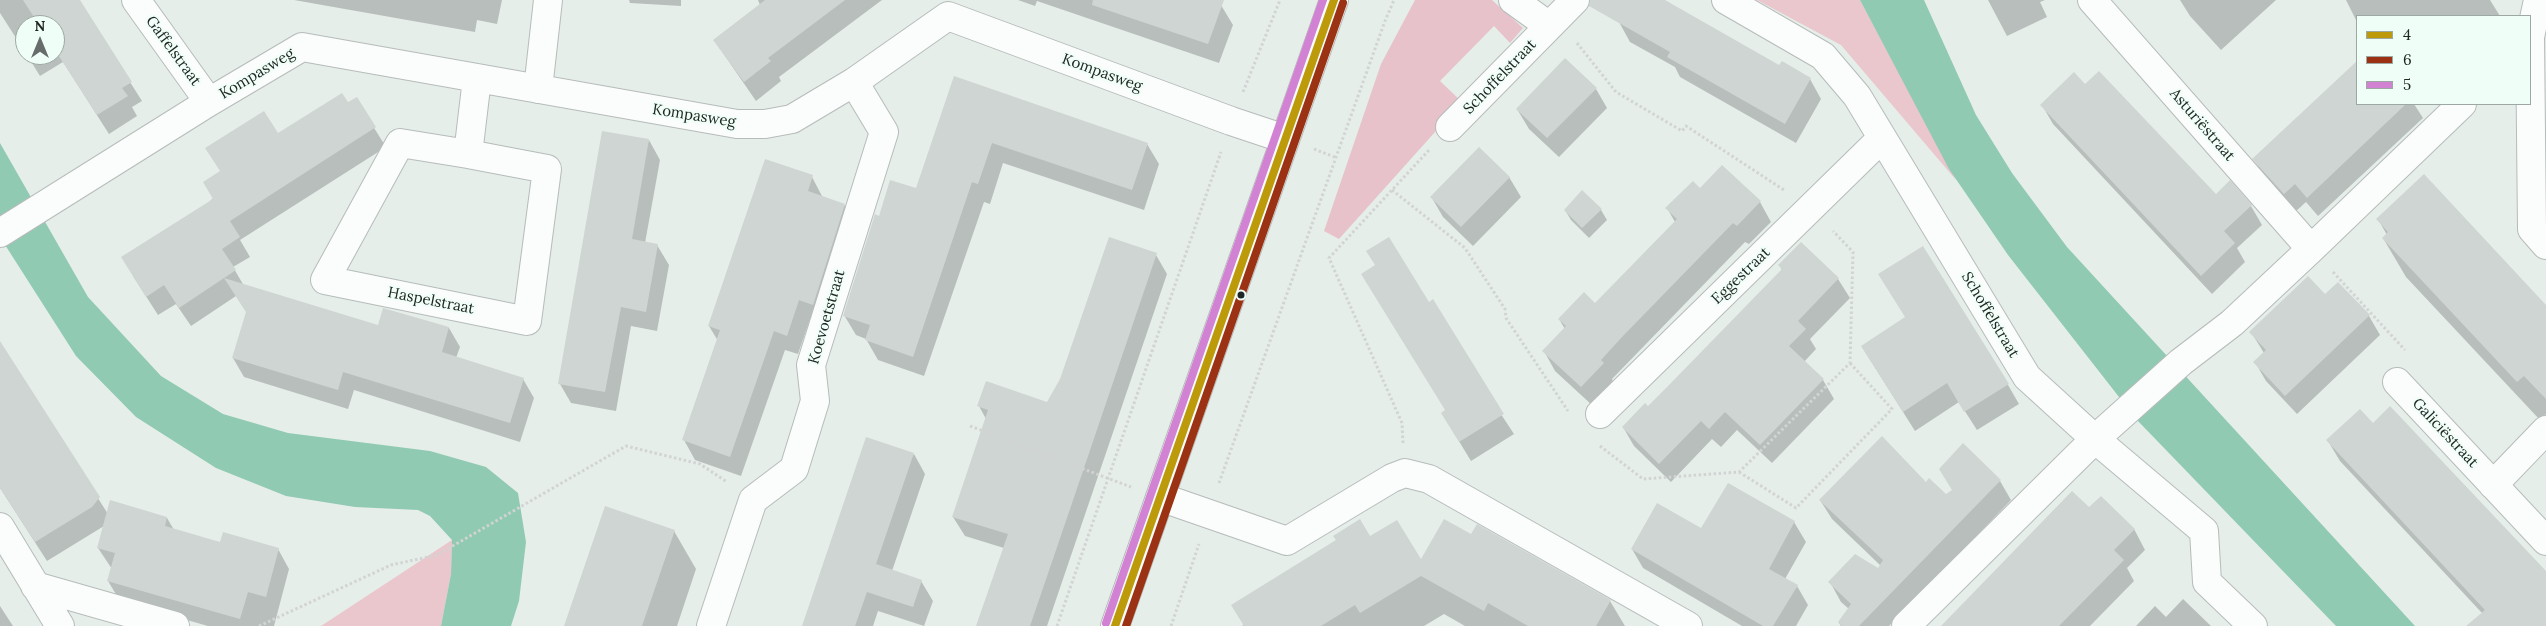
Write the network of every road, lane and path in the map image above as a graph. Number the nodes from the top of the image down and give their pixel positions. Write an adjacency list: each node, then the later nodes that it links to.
1 (136, 0): 16 (street, Gaffelstraat)
2 (548, 0): 15 (street)
3 (1280, 0): 19 (path)
4 (1334, 0): 21 (street)
5 (1394, 0): 43 (path)
6 (1513, 0): 11 (street, Schoffelstraat)
7 (1726, 0): 22 (street, Schoffelstraat)
8 (2093, 0): 28 (street, Asturiëstraat)
9 (2538, 0): 12 (street)
10 (950, 8): 14 (street, Kompasweg); 19 (street, Kompasweg)
11 (1561, 15): 20 (street, Schoffelstraat); 25 (path)
12 (2531, 33)
13 (477, 79): 15 (street, Kompasweg); 16 (street, Kompasweg); 23 (street)
14 (854, 82): 15 (street, Kompasweg); 42 (street, Koevoetstraat)
15 (538, 89)
16 (209, 102): 26 (street, Kompasweg)
17 (2461, 105): 28 (street)
18 (2531, 105): 27 (street)
19 (1231, 121): 21 (street, Kompasweg); 39 (path)
20 (1450, 127): 24 (path)
21 (1285, 138): 41 (street)
22 (1882, 138): 25 (street, Eggestraat); 35 (street, Schoffelstraat)
23 (468, 154): 23 (street, Haspelstraat)
24 (1392, 190): 32 (path); 38 (path)
25 (1810, 208): 29 (path); 31 (street, Eggestraat)
26 (0, 233)
27 (2546, 245)
28 (2311, 249): 30 (path); 35 (street)
29 (1850, 363): 37 (path); 37 (path)
30 (2398, 382): 40 (street, Galiciëstraat)
31 (1600, 414)
32 (1571, 416)
33 (970, 426): 39 (path)
34 (2546, 430): 40 (street)
35 (2095, 439): 55 (street); 56 (street, Schoffelstraat)
36 (1597, 444): 37 (path)
37 (1739, 472)
38 (1405, 473): 43 (street); 54 (street)
39 (1109, 479): 51 (path)
40 (2493, 485): 45 (street, Galiciëstraat)
41 (1160, 497): 43 (street); 52 (street)
42 (753, 500): 49 (path); 50 (street)
43 (1208, 514): 53 (path)
44 (0, 527): 46 (street)
45 (2546, 541)
46 (35, 586): 47 (street); 48 (street)
47 (60, 626)
48 (175, 626)
49 (259, 626)
50 (710, 626)
51 (1057, 626)
52 (1115, 626)
53 (1172, 626)
54 (1688, 626)
55 (1906, 626)
56 (2253, 626)

